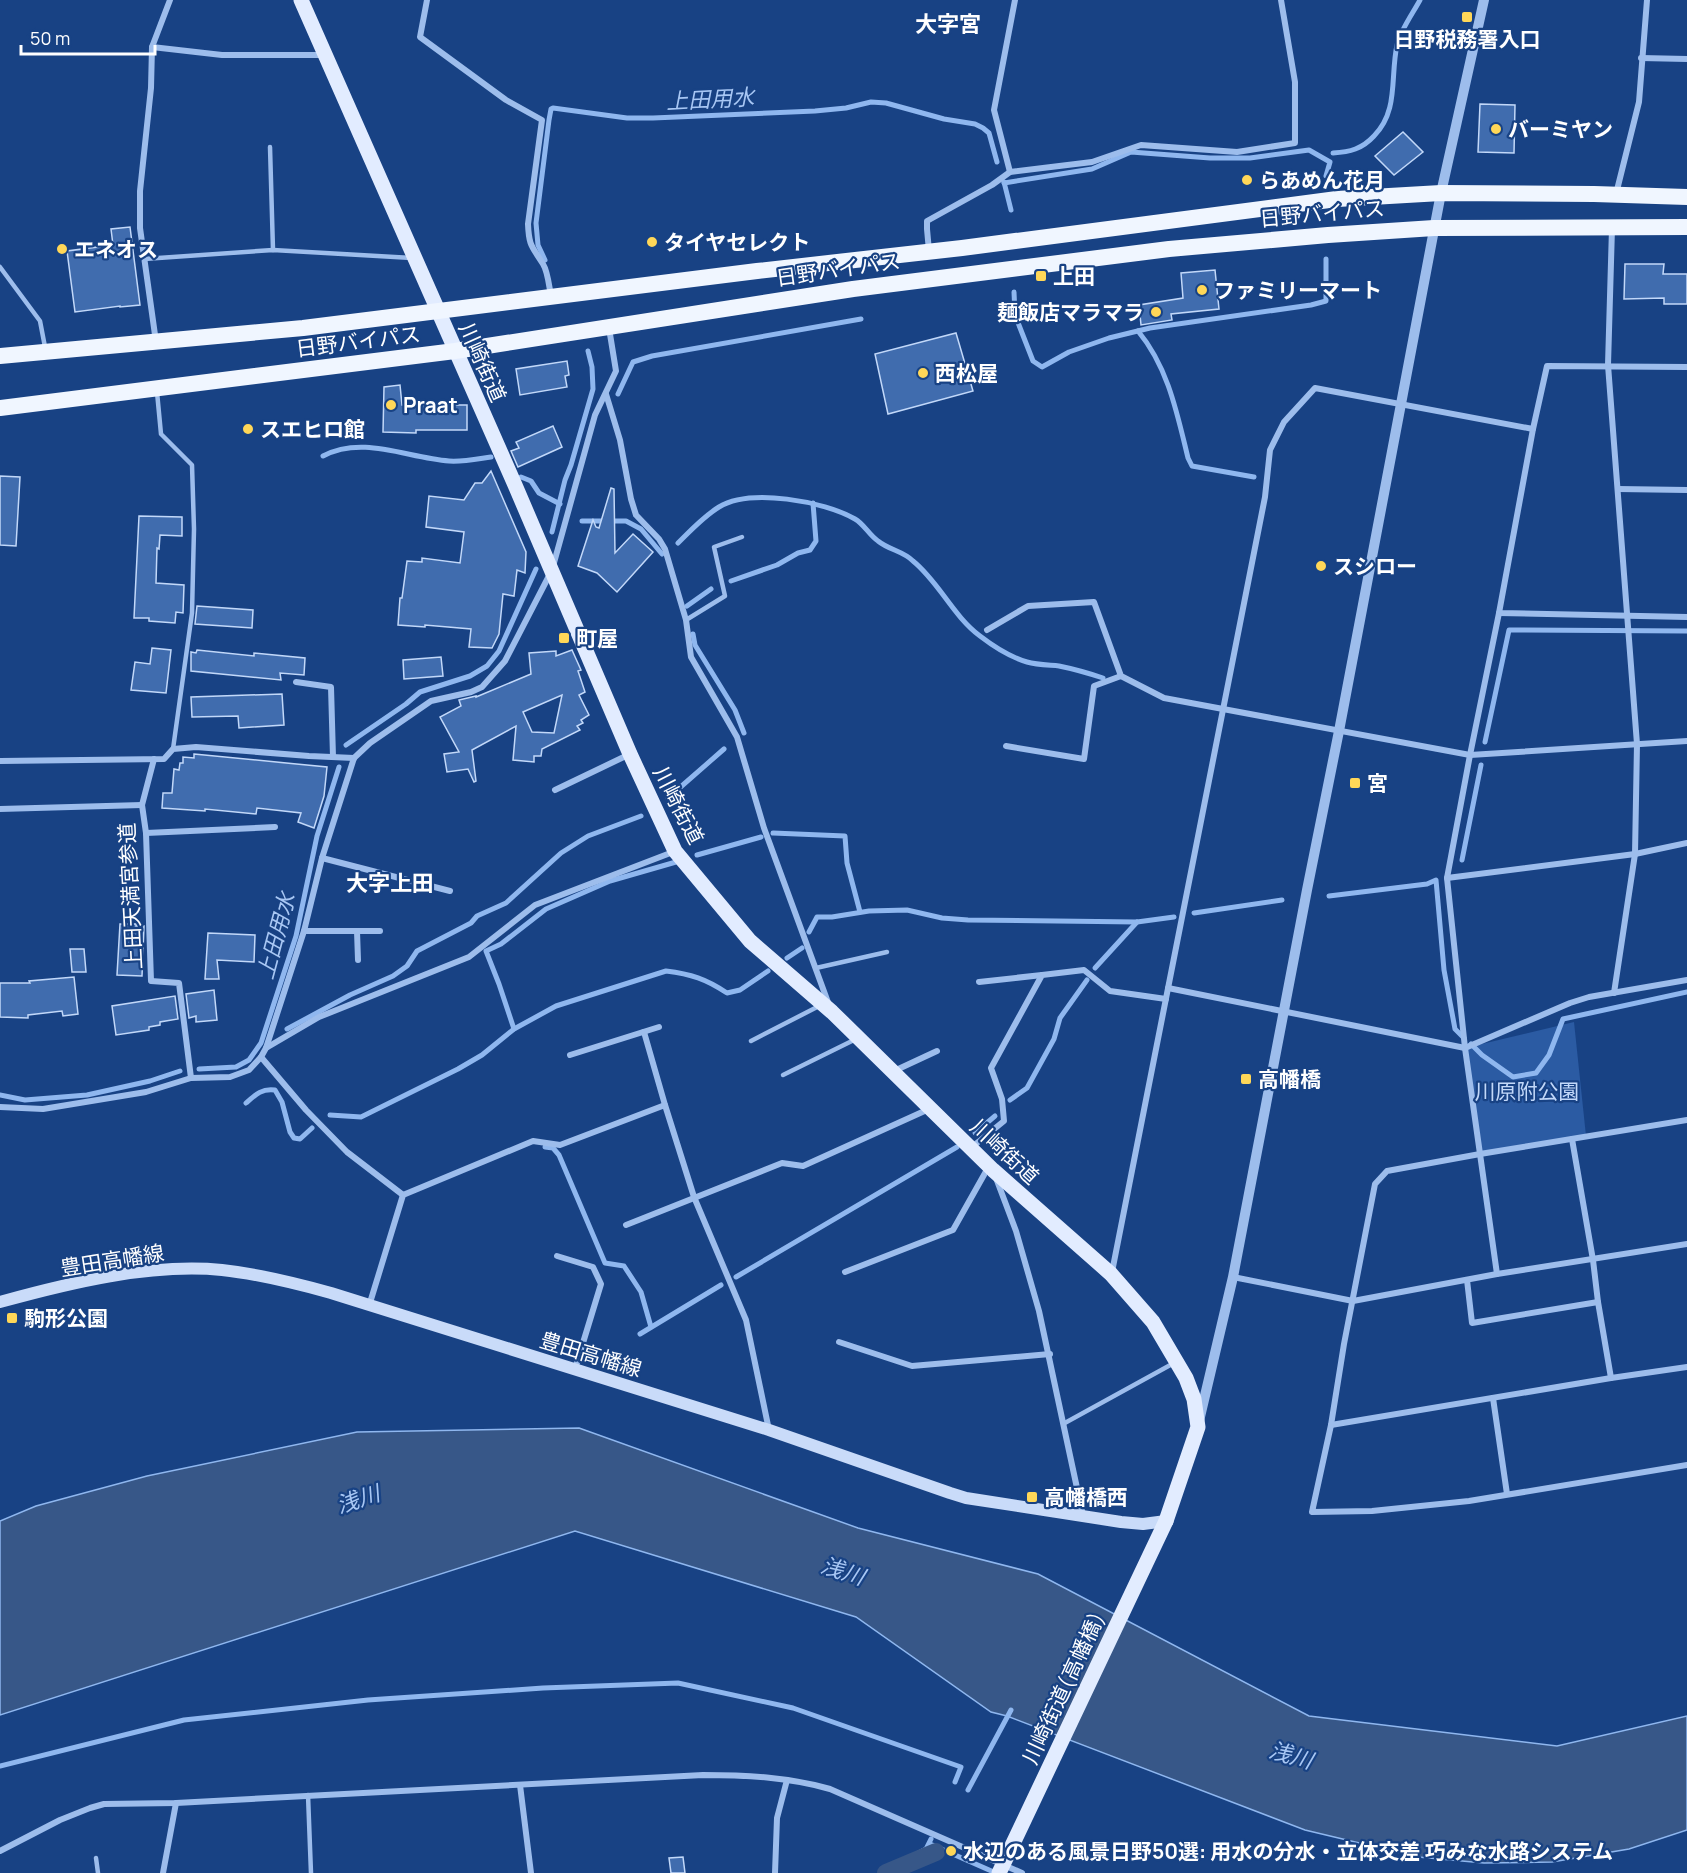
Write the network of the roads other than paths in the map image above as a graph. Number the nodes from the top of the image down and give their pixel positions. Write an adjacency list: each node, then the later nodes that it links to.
1 (170, 0): 8 (street)
2 (301, 0): 9 (main road, 川崎街道)
3 (427, 0): 25 (street)
4 (1015, 0): 13 (street)
5 (1281, 0): 13 (street)
6 (1484, 0): 14 (street)
7 (1647, 0): 10 (street)
8 (152, 47): 9 (street); 22 (street)
9 (325, 55): 23 (main road, 川崎街道)
10 (1641, 58): 11 (street); 15 (street)
11 (1687, 59)
12 (270, 147): 20 (lane)
13 (1010, 172): 21 (street)
14 (1441, 194): 15 (highway, 日野バイパス); 18 (street); 21 (highway, 日野バイパス)
15 (1616, 195): 16 (highway, 日野バイパス)
16 (1687, 197)
17 (1687, 227): 19 (highway, 日野バイパス)
18 (1434, 228): 19 (highway, 日野バイパス); 27 (highway, 日野バイパス); 36 (street)
19 (1612, 228): 32 (street)
20 (273, 250): 22 (lane); 23 (lane)
21 (929, 252): 25 (highway, 日野バイパス)
22 (144, 259): 28 (street)
23 (415, 259): 26 (main road, 川崎街道)
24 (0, 267): 30 (lane)
25 (552, 296): 26 (highway, 日野バイパス)
26 (438, 312): 28 (highway, 日野バイパス); 29 (main road, 川崎街道)
27 (609, 328): 29 (highway, 日野バイパス); 35 (street)
28 (156, 342): 30 (highway, 日野バイパス)
29 (455, 351): 34 (highway, 日野バイパス); 42 (main road, 川崎街道)
30 (46, 352): 31 (highway, 日野バイパス)
31 (0, 356)
32 (1608, 365): 33 (street); 38 (street); 39 (street)
33 (1687, 366)
34 (157, 388): 37 (highway, 日野バイパス); 55 (lane)
35 (606, 394): 42 (street); 46 (street)
36 (1401, 404): 38 (street); 50 (street); 51 (street)
37 (0, 408)
38 (1533, 429): 43 (street)
39 (1618, 489): 40 (street); 45 (street)
40 (1687, 490)
41 (742, 537): 46 (lane)
42 (552, 570): 56 (main road, 川崎街道); 59 (street)
43 (1499, 613): 45 (street); 57 (street)
44 (1687, 617): 45 (street)
45 (1627, 619): 53 (street)
46 (686, 620): 79 (street)
47 (987, 630): 48 (street)
48 (1121, 676): 50 (street); 54 (street)
49 (296, 682): 58 (street)
50 (1224, 708): 51 (street); 83 (street)
51 (1339, 731): 57 (street); 87 (street)
52 (1687, 741): 53 (street)
53 (1637, 744): 57 (street); 70 (street)
54 (1006, 746)
55 (173, 749): 58 (street); 60 (street)
56 (630, 754): 62 (street); 69 (main road, 川崎街道)
57 (1470, 755): 72 (street)
58 (333, 757): 59 (street)
59 (354, 758): 71 (street)
60 (154, 759): 61 (street); 63 (street, 上田天満宮参道)
61 (0, 761)
62 (555, 790)
63 (142, 805): 64 (street); 67 (street, 上田天満宮参道)
64 (0, 809): 65 (street)
65 (0, 814)
66 (275, 827): 67 (street)
67 (146, 833): 99 (street, 上田天満宮参道)
68 (1687, 843): 70 (street)
69 (675, 851): 86 (main road, 川崎街道); 92 (street)
70 (1635, 854): 72 (street); 84 (street)
71 (322, 858): 73 (street); 74 (street)
72 (1447, 878): 93 (street)
73 (450, 891)
74 (304, 931): 75 (street); 92 (street)
75 (357, 931): 76 (street); 78 (street)
76 (380, 931)
77 (888, 952): 79 (lane)
78 (358, 960)
79 (816, 968): 86 (street)
80 (1042, 975): 82 (street); 85 (street); 105 (street)
81 (1687, 980): 84 (street)
82 (979, 982)
83 (1168, 988): 85 (street); 87 (street)
84 (1614, 993): 93 (street)
85 (1166, 999): 115 (street)
86 (827, 1008): 90 (main road, 川崎街道); 91 (lane)
87 (1284, 1011): 93 (street); 117 (street)
88 (659, 1027): 89 (street)
89 (644, 1032): 95 (street); 100 (street)
90 (858, 1038): 97 (main road, 川崎街道); 98 (lane)
91 (751, 1041)
92 (266, 1048): 96 (street)
93 (1465, 1048): 106 (street)
94 (937, 1051): 97 (street)
95 (570, 1054)
96 (261, 1057): 99 (street); 108 (street)
97 (892, 1071): 102 (main road, 川崎街道)
98 (783, 1075)
99 (191, 1078): 101 (street)
100 (665, 1105): 108 (street); 109 (street)
101 (0, 1107)
102 (930, 1109): 105 (main road, 川崎街道); 109 (street)
103 (1687, 1120): 104 (street)
104 (1572, 1139): 106 (street); 113 (street)
105 (971, 1148): 107 (main road, 川崎街道)
106 (1480, 1154): 116 (street); 119 (street)
107 (991, 1168): 114 (street); 115 (main road, 川崎街道); 124 (street)
108 (403, 1195): 122 (street)
109 (694, 1197): 110 (street); 133 (street)
110 (626, 1225)
111 (1687, 1244): 113 (street)
112 (557, 1256): 127 (street)
113 (1593, 1260): 116 (street); 121 (street)
114 (845, 1272)
115 (1111, 1274): 125 (main road, 川崎街道)
116 (1497, 1274): 118 (street)
117 (1233, 1277): 119 (street); 132 (street)
118 (1467, 1280): 119 (street); 121 (street)
119 (1353, 1301): 131 (street)
120 (0, 1302): 122 (main road, 豊田高幡線)
121 (1598, 1302): 128 (street)
122 (369, 1306): 127 (main road, 豊田高幡線)
123 (839, 1342): 124 (street)
124 (1050, 1354): 130 (street)
125 (1177, 1362): 130 (lane); 132 (main road, 川崎街道)
126 (1687, 1367): 128 (street)
127 (574, 1369): 133 (main road, 豊田高幡線)
128 (1611, 1378): 129 (street)
129 (1493, 1398): 131 (street); 135 (street)
130 (1063, 1424): 136 (street)
131 (1331, 1425): 135 (street)
132 (1198, 1427): 137 (main road, 川崎街道)
133 (769, 1430): 136 (main road, 豊田高幡線)
134 (1687, 1465): 135 (street)
135 (1507, 1494)
136 (1083, 1517): 137 (main road, 豊田高幡線)
137 (1166, 1521): 149 (main road, 川崎街道(高幡橋), bridge)
138 (787, 1780): 139 (street); 148 (street); 150 (street)
139 (520, 1785): 140 (street); 147 (street)
140 (308, 1795): 141 (street); 146 (lane)
141 (176, 1803): 142 (street); 145 (street)
142 (0, 1851)
143 (96, 1858): 144 (lane)
144 (98, 1873)
145 (163, 1873)
146 (311, 1873)
147 (531, 1873)
148 (775, 1873)
149 (999, 1873)
150 (1022, 1873)

